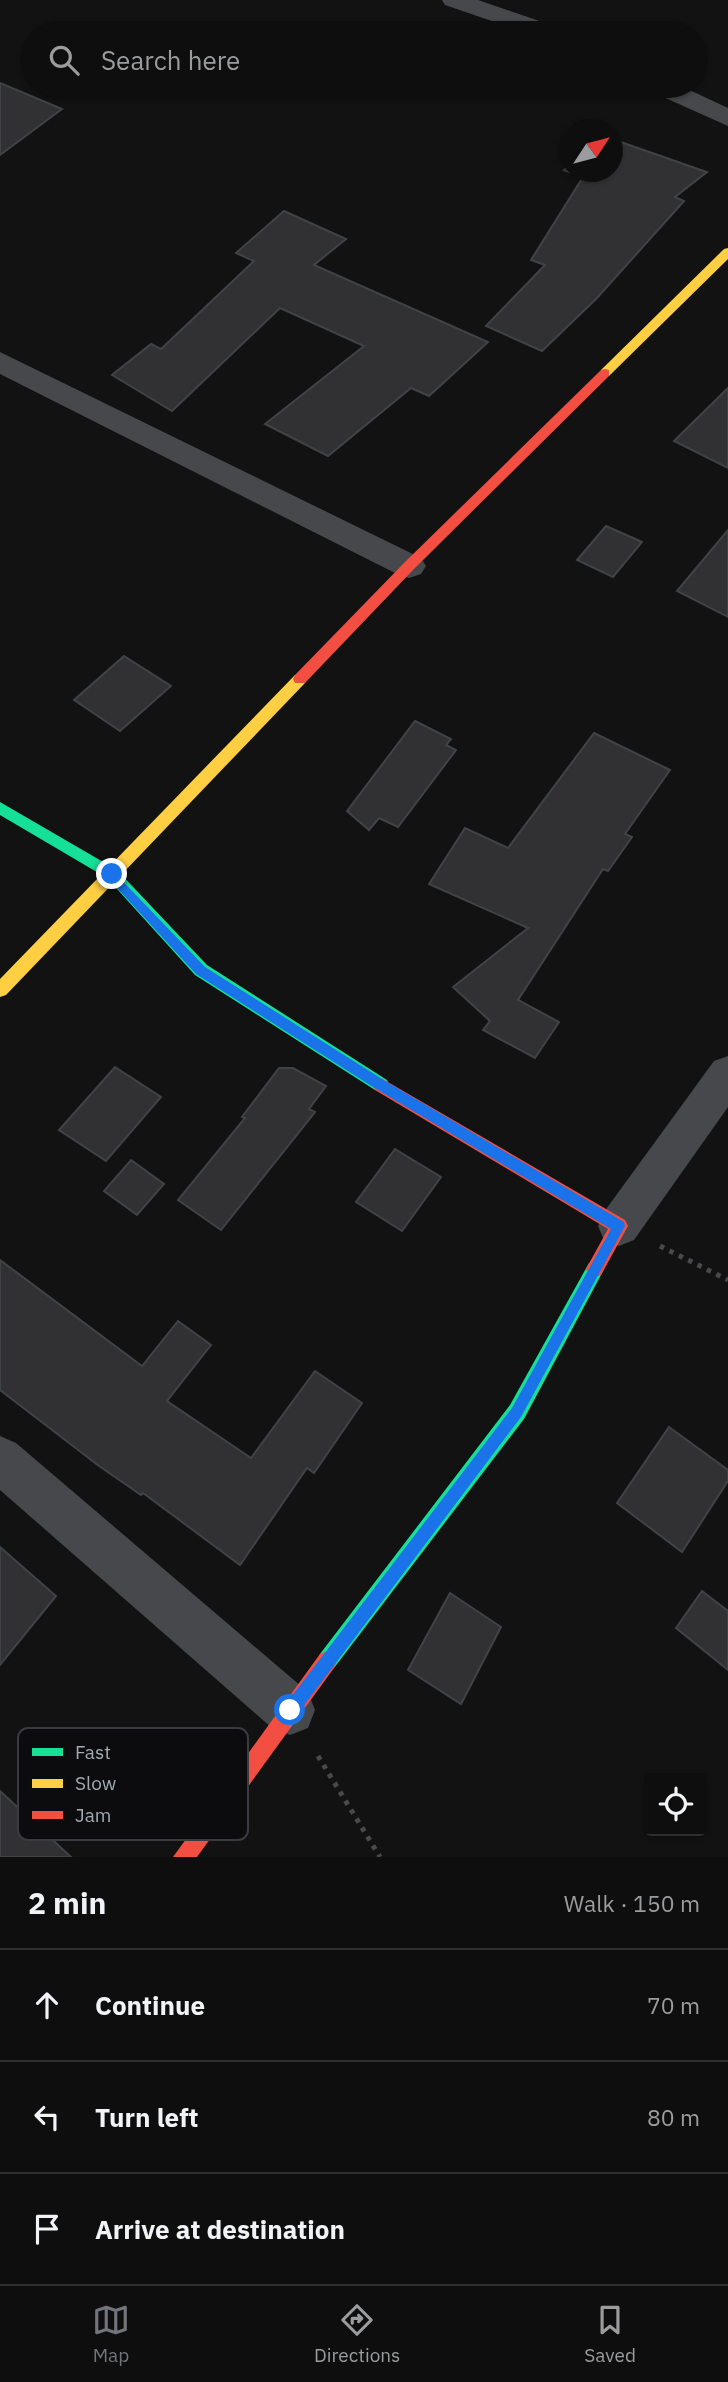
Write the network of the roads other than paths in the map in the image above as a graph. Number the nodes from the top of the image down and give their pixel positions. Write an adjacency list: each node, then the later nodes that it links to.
1 (454, 0): 2 (street)
2 (516, 21)
3 (686, 98): 4 (street)
4 (728, 118)
5 (728, 252): 7 (street)
6 (0, 362): 7 (street)
7 (409, 566): 9 (street)
8 (0, 808): 9 (street)
9 (112, 874): 10 (street); 12 (street)
10 (0, 989)
11 (728, 1074): 12 (street)
12 (619, 1226): 14 (street)
13 (0, 1459): 14 (street)
14 (290, 1710): 15 (street)
15 (248, 1768)
16 (196, 1840): 17 (street)
17 (184, 1857)

